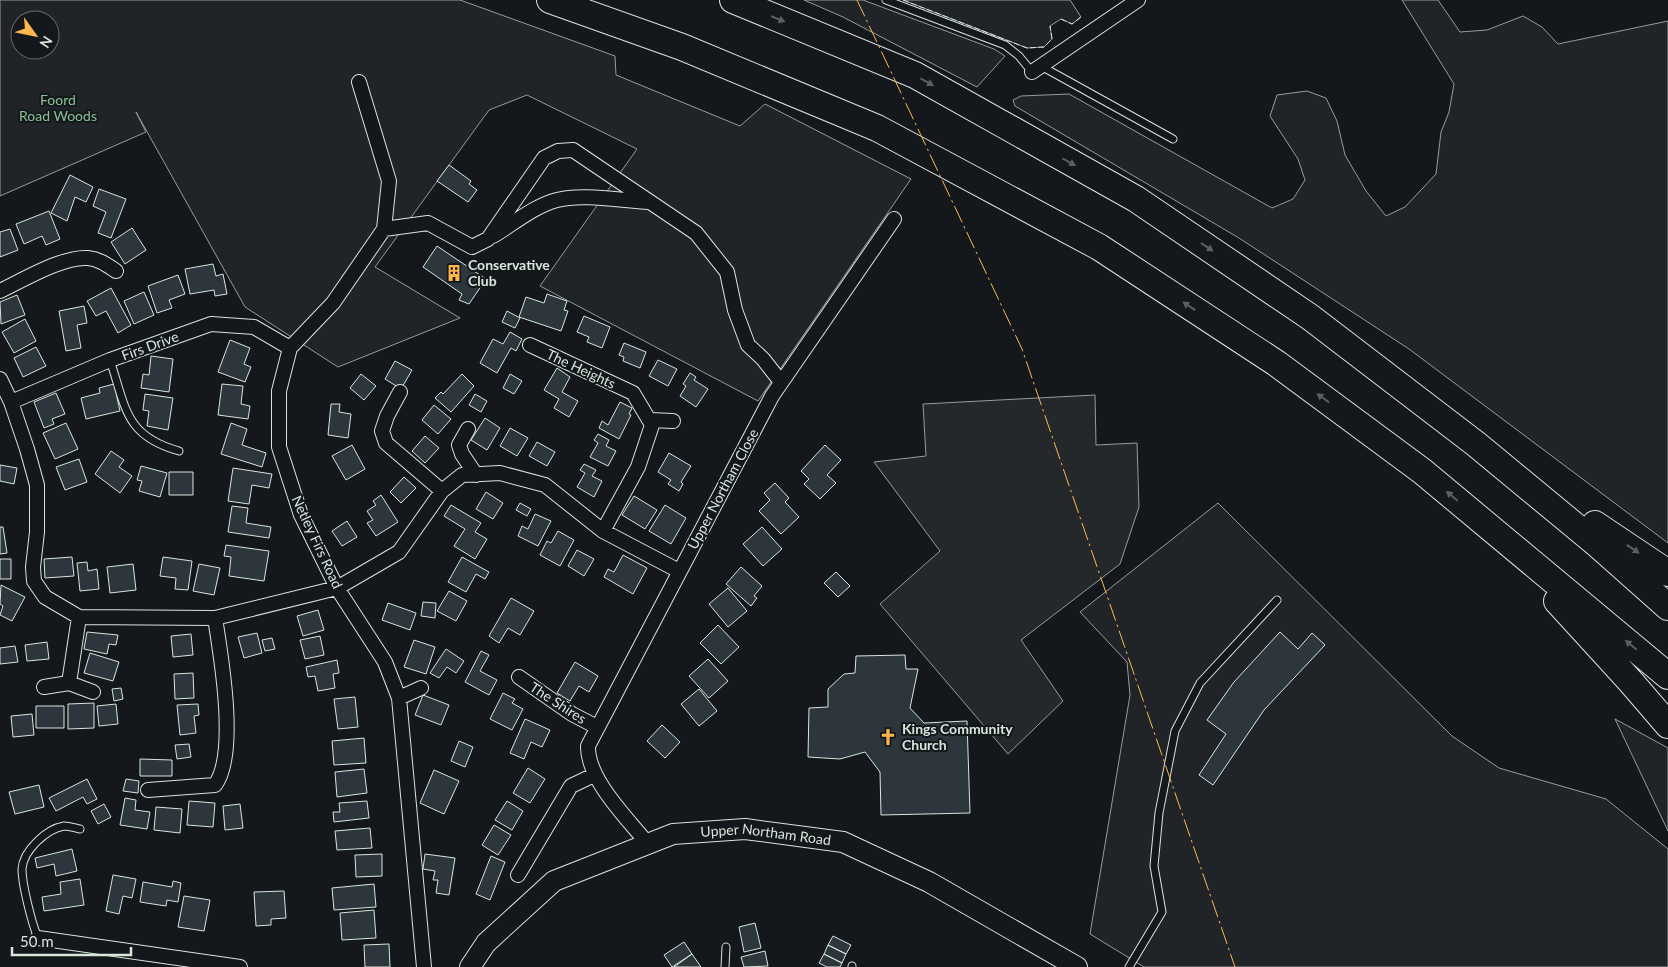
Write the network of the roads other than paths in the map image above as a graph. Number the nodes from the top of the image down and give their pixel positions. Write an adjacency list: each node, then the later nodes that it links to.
1 (550, 0): 28 (highway, one-way to 1)
2 (733, 0): 24 (highway, one-way to 24)
3 (886, 0): 5 (lane)
4 (1137, 0): 5 (street)
5 (1037, 69): 7 (lane)
6 (359, 82): 10 (street, Netley Firs Road)
7 (1174, 139)
8 (650, 202): 11 (street); 11 (street); 18 (street)
9 (894, 219): 18 (street, Upper Northam Close)
10 (384, 229): 11 (street); 15 (street, Netley Firs Road)
11 (488, 239)
12 (116, 271): 13 (street)
13 (0, 291)
14 (530, 345): 21 (street, The Heights)
15 (290, 348): 16 (street, Firs Drive); 32 (street, Netley Firs Road)
16 (110, 360): 20 (street, Firs Drive); 25 (lane)
17 (0, 379): 20 (street)
18 (781, 382): 30 (street, Upper Northam Close)
19 (400, 392): 27 (street)
20 (11, 402): 35 (street)
21 (650, 420): 22 (street); 29 (street)
22 (673, 421)
23 (468, 429): 26 (street)
24 (1476, 444): 31 (highway, one-way to 31); 34 (highway)
25 (180, 451)
26 (476, 475): 27 (street); 29 (street)
27 (442, 491): 32 (street)
28 (1480, 519): 37 (highway, one-way to 28); 44 (highway)
29 (603, 531): 30 (street)
30 (679, 572): 45 (street, Upper Northam Close)
31 (1668, 573)
32 (337, 588): 36 (street); 43 (street, Netley Firs Road)
33 (1277, 600): 59 (lane)
34 (1668, 607)
35 (79, 617): 36 (street); 39 (street)
36 (214, 618): 47 (street)
37 (1668, 676)
38 (519, 677): 45 (street, The Shires)
39 (70, 683): 40 (street); 42 (street)
40 (44, 687)
41 (421, 688): 43 (street)
42 (93, 692)
43 (399, 698): 55 (street, Netley Firs Road)
44 (1668, 725)
45 (597, 727): 46 (street, Upper Northam Close)
46 (594, 775): 49 (street, Upper Northam Close); 50 (street)
47 (148, 790)
48 (80, 829): 51 (lane)
49 (647, 843): 53 (main road, Upper Northam Road); 56 (main road, Upper Northam Road)
50 (518, 875)
51 (38, 938): 54 (street)
52 (726, 947): 57 (lane)
53 (1057, 962): 58 (main road, Upper Northam Road)
54 (240, 967)
55 (424, 967)
56 (470, 967)
57 (725, 967)
58 (1077, 967)
59 (1129, 967)

